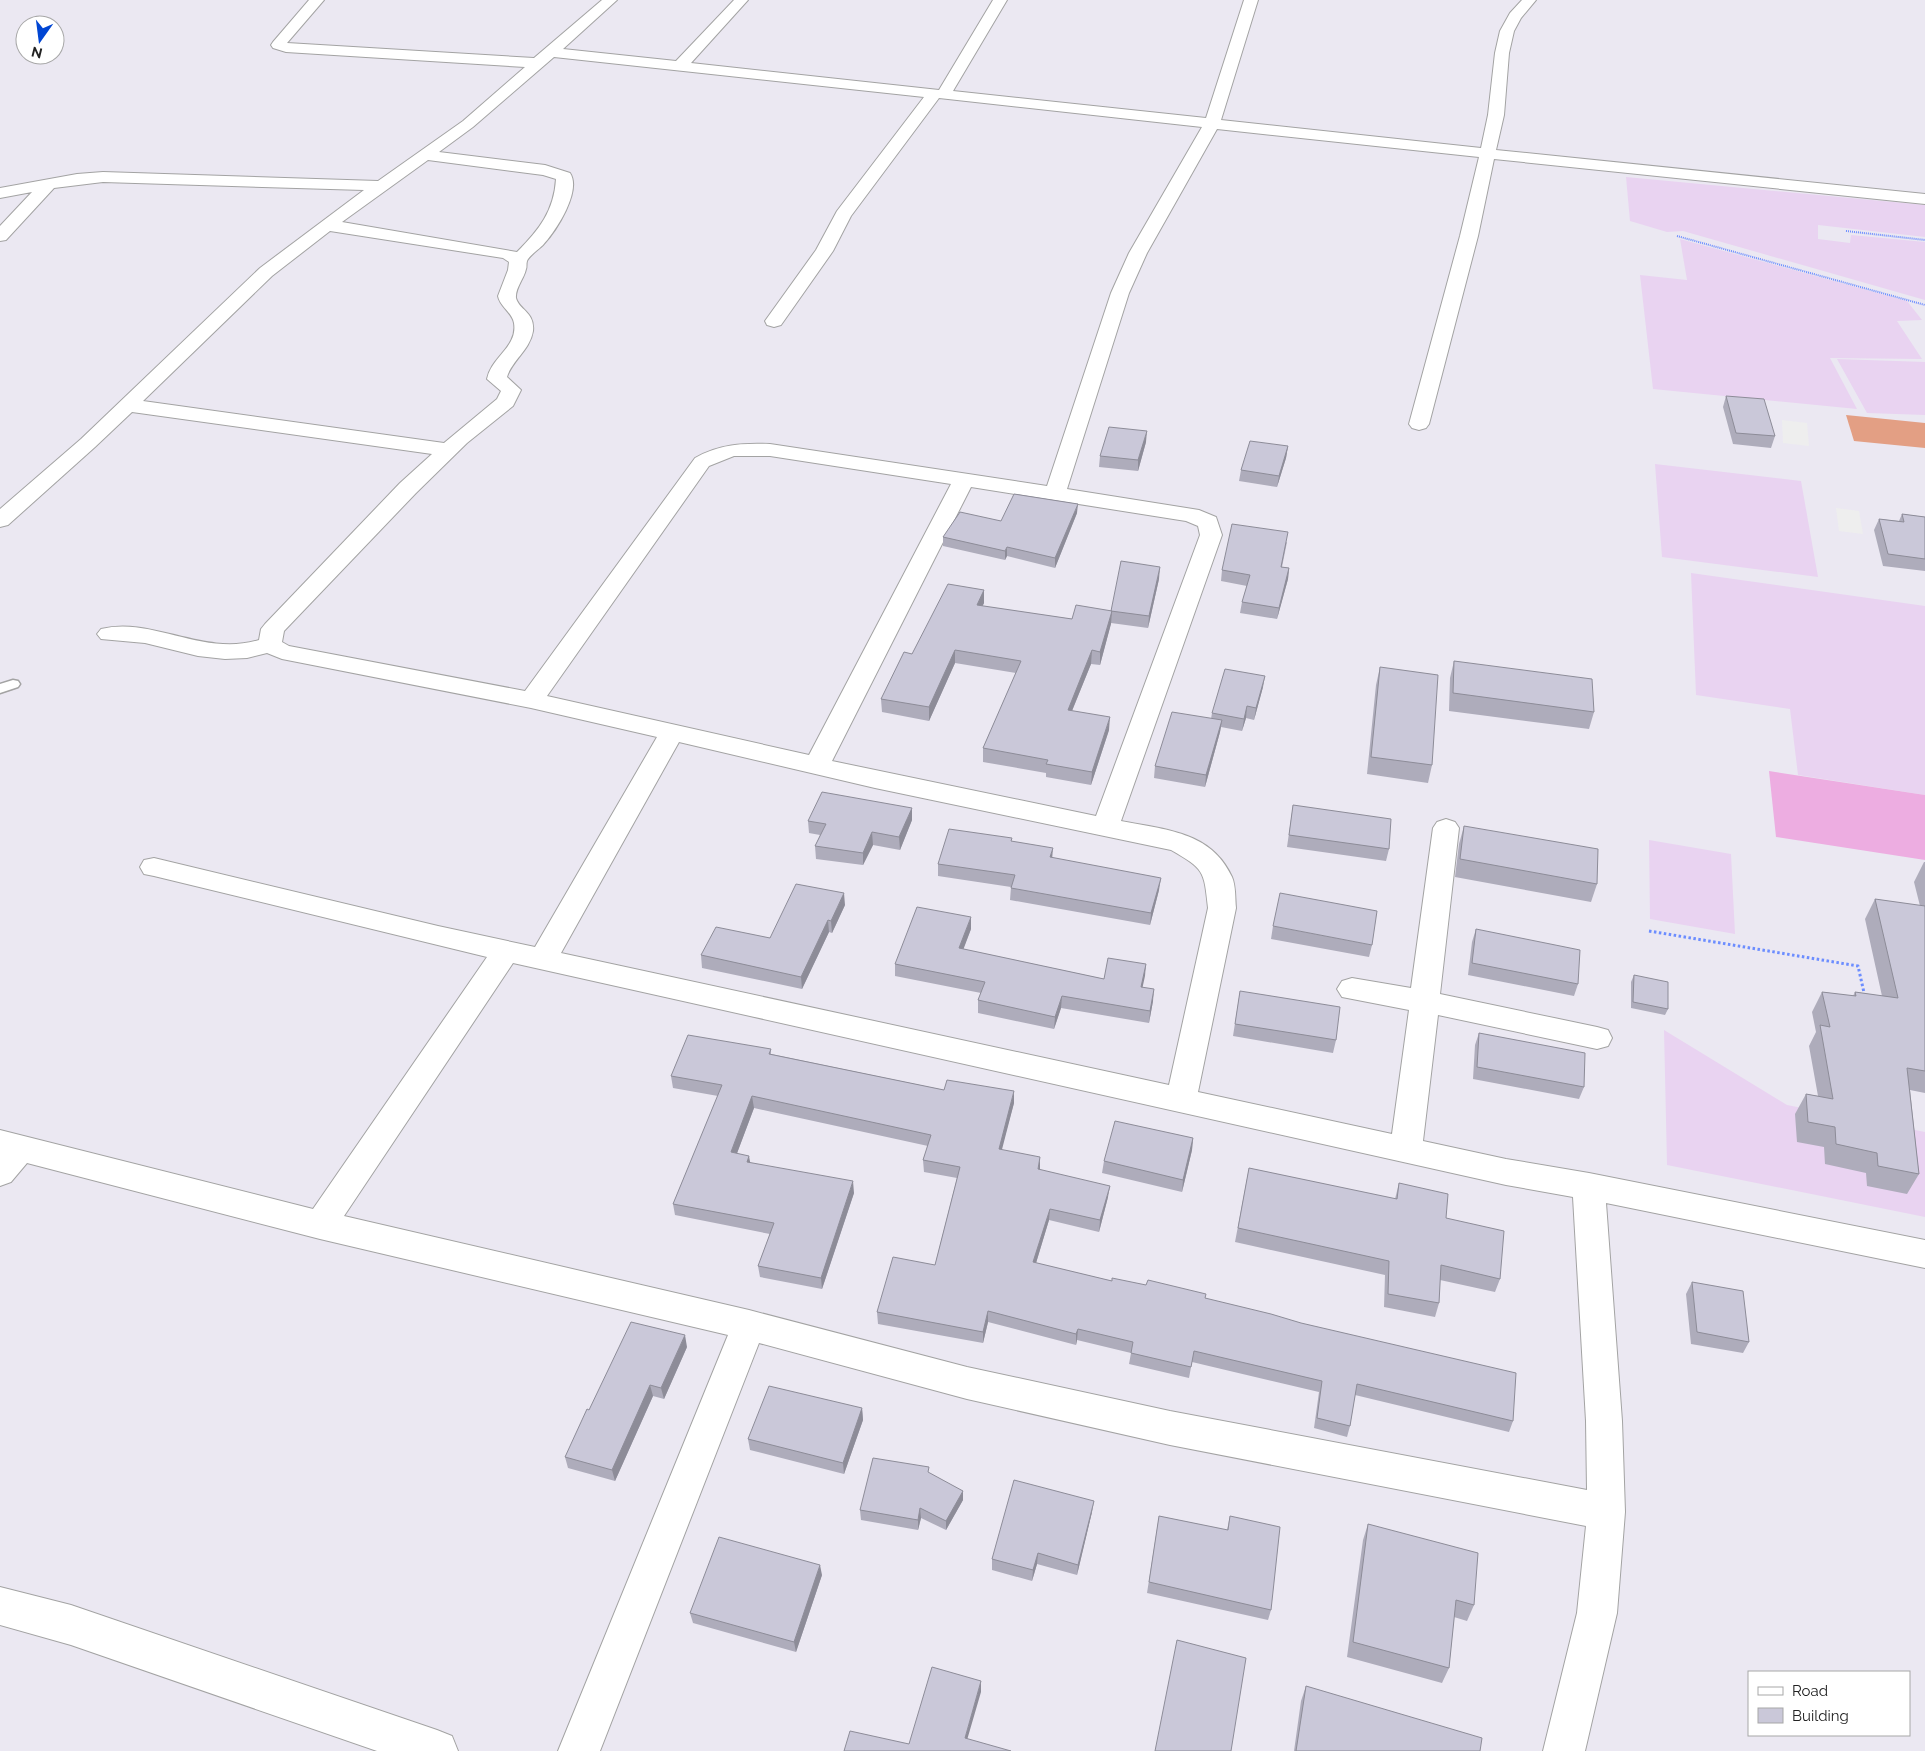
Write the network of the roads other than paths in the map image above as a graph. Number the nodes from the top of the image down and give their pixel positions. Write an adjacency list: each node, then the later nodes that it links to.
1 (318, 0): 7 (street)
2 (610, 0): 7 (street)
3 (741, 0): 8 (street)
4 (1000, 0): 9 (street)
5 (1251, 0): 10 (street)
6 (1528, 0): 11 (street)
7 (546, 58): 8 (street); 12 (street)
8 (680, 66): 9 (street)
9 (940, 93): 10 (street); 20 (street)
10 (1212, 123): 11 (street); 25 (street)
11 (1486, 153): 16 (street); 22 (street)
12 (425, 155): 14 (street); 19 (street)
13 (48, 185): 14 (street); 15 (street); 18 (street)
14 (382, 186): 17 (street)
15 (0, 193)
16 (1925, 199)
17 (327, 225): 19 (street); 21 (street)
18 (0, 236)
19 (518, 260): 23 (street)
20 (774, 321)
21 (128, 405): 23 (street); 26 (street)
22 (1419, 424)
23 (449, 450): 28 (street)
24 (964, 480): 25 (street); 29 (street); 31 (street)
25 (1055, 494): 32 (street)
26 (0, 520)
27 (109, 634): 28 (street)
28 (270, 644): 29 (street)
29 (531, 700): 30 (street)
30 (672, 733): 31 (street); 36 (street)
31 (816, 766): 32 (street)
32 (1105, 827): 40 (street)
33 (1446, 828): 38 (street)
34 (154, 867): 35 (street)
35 (506, 951): 36 (street); 44 (street)
36 (544, 959): 40 (street)
37 (1352, 989): 38 (street)
38 (1426, 1002): 39 (street); 41 (street)
39 (1597, 1038)
40 (1181, 1100): 41 (street)
41 (1406, 1150): 43 (street)
42 (7, 1154): 44 (street)
43 (1590, 1186): 45 (street); 47 (street)
44 (320, 1225): 46 (street)
45 (1925, 1254)
46 (749, 1325): 47 (street); 50 (street)
47 (1606, 1512): 51 (street)
48 (0, 1606): 49 (street)
49 (437, 1751)
50 (579, 1751)
51 (1564, 1751)

